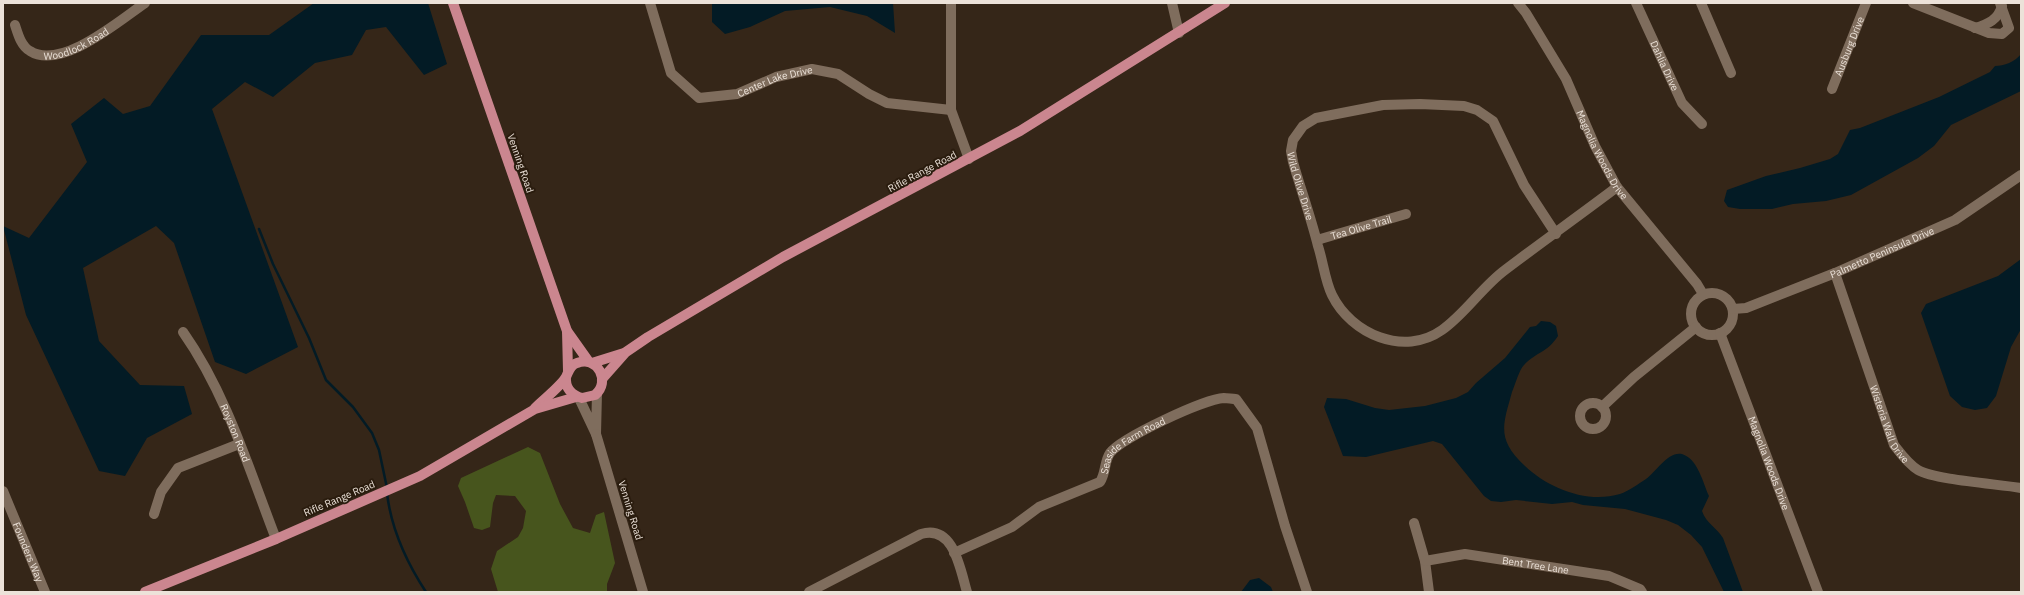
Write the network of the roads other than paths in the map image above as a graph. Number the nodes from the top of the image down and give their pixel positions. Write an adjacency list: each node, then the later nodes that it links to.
1 (145, 3): 13 (street, Woodlock Road)
2 (453, 3): 30 (main road, Venning Road)
3 (650, 3): 18 (street, Center Lake Drive)
4 (950, 3): 18 (street)
5 (1172, 3): 15 (street)
6 (1225, 3): 15 (main road, Rifle Range Road)
7 (1518, 3): 22 (street, Magnolia Woods Drive)
8 (1636, 3): 19 (street, Dahlia Drive)
9 (1701, 3): 16 (street)
10 (1866, 3): 17 (street, Ausburg Drive)
11 (1913, 3): 14 (street)
12 (2001, 5): 14 (street); 14 (street)
13 (15, 25)
14 (1975, 28)
15 (1178, 34): 20 (main road, Rifle Range Road)
16 (1731, 74)
17 (1832, 89)
18 (951, 110): 20 (street)
19 (1702, 124)
20 (969, 159): 33 (main road, Rifle Range Road)
21 (2021, 175): 26 (street, Palmetto Peninsula Drive)
22 (1617, 187): 24 (street, Wild Olive Drive); 27 (street, Magnolia Woods Drive)
23 (1406, 214): 25 (street, Tea Olive Trail)
24 (1556, 234): 25 (street, Wild Olive Drive); 25 (street, Wild Olive Drive)
25 (1317, 240)
26 (1835, 273): 28 (street, Palmetto Peninsula Drive); 43 (street, Wisteria Wall Drive)
27 (1703, 294): 28 (street); 29 (street)
28 (1733, 309): 32 (street)
29 (1696, 327): 32 (street); 39 (street)
30 (567, 330): 34 (main road, Venning Road); 35 (main road, Venning Road)
31 (183, 332): 42 (street, Royston Road)
32 (1720, 333): 58 (street, Magnolia Woods Drive)
33 (626, 352): 34 (main road, Rifle Range Road); 36 (main road, Rifle Range Road)
34 (591, 363): 35 (main road); 36 (main road)
35 (567, 374): 38 (main road); 40 (main road, Rifle Range Road)
36 (603, 378): 37 (main road)
37 (597, 393): 38 (main road); 41 (street, Venning Road)
38 (578, 397): 40 (main road, Rifle Range Road); 41 (street, Venning Road)
39 (1602, 407)
40 (535, 409): 47 (main road, Rifle Range Road)
41 (596, 434): 52 (street, Venning Road)
42 (239, 444): 45 (street); 47 (street, Royston Road)
43 (2021, 488)
44 (3, 491): 50 (street, Founders Way)
45 (154, 514)
46 (1414, 523): 49 (street)
47 (276, 538): 51 (main road, Rifle Range Road)
48 (954, 553): 53 (street); 54 (street); 55 (street, Seaside Farm Road)
49 (1425, 561): 56 (street); 57 (street, Bent Tree Lane)
50 (45, 592)
51 (145, 592)
52 (643, 592)
53 (809, 592)
54 (967, 592)
55 (1307, 592)
56 (1429, 592)
57 (1642, 592)
58 (1818, 592)

